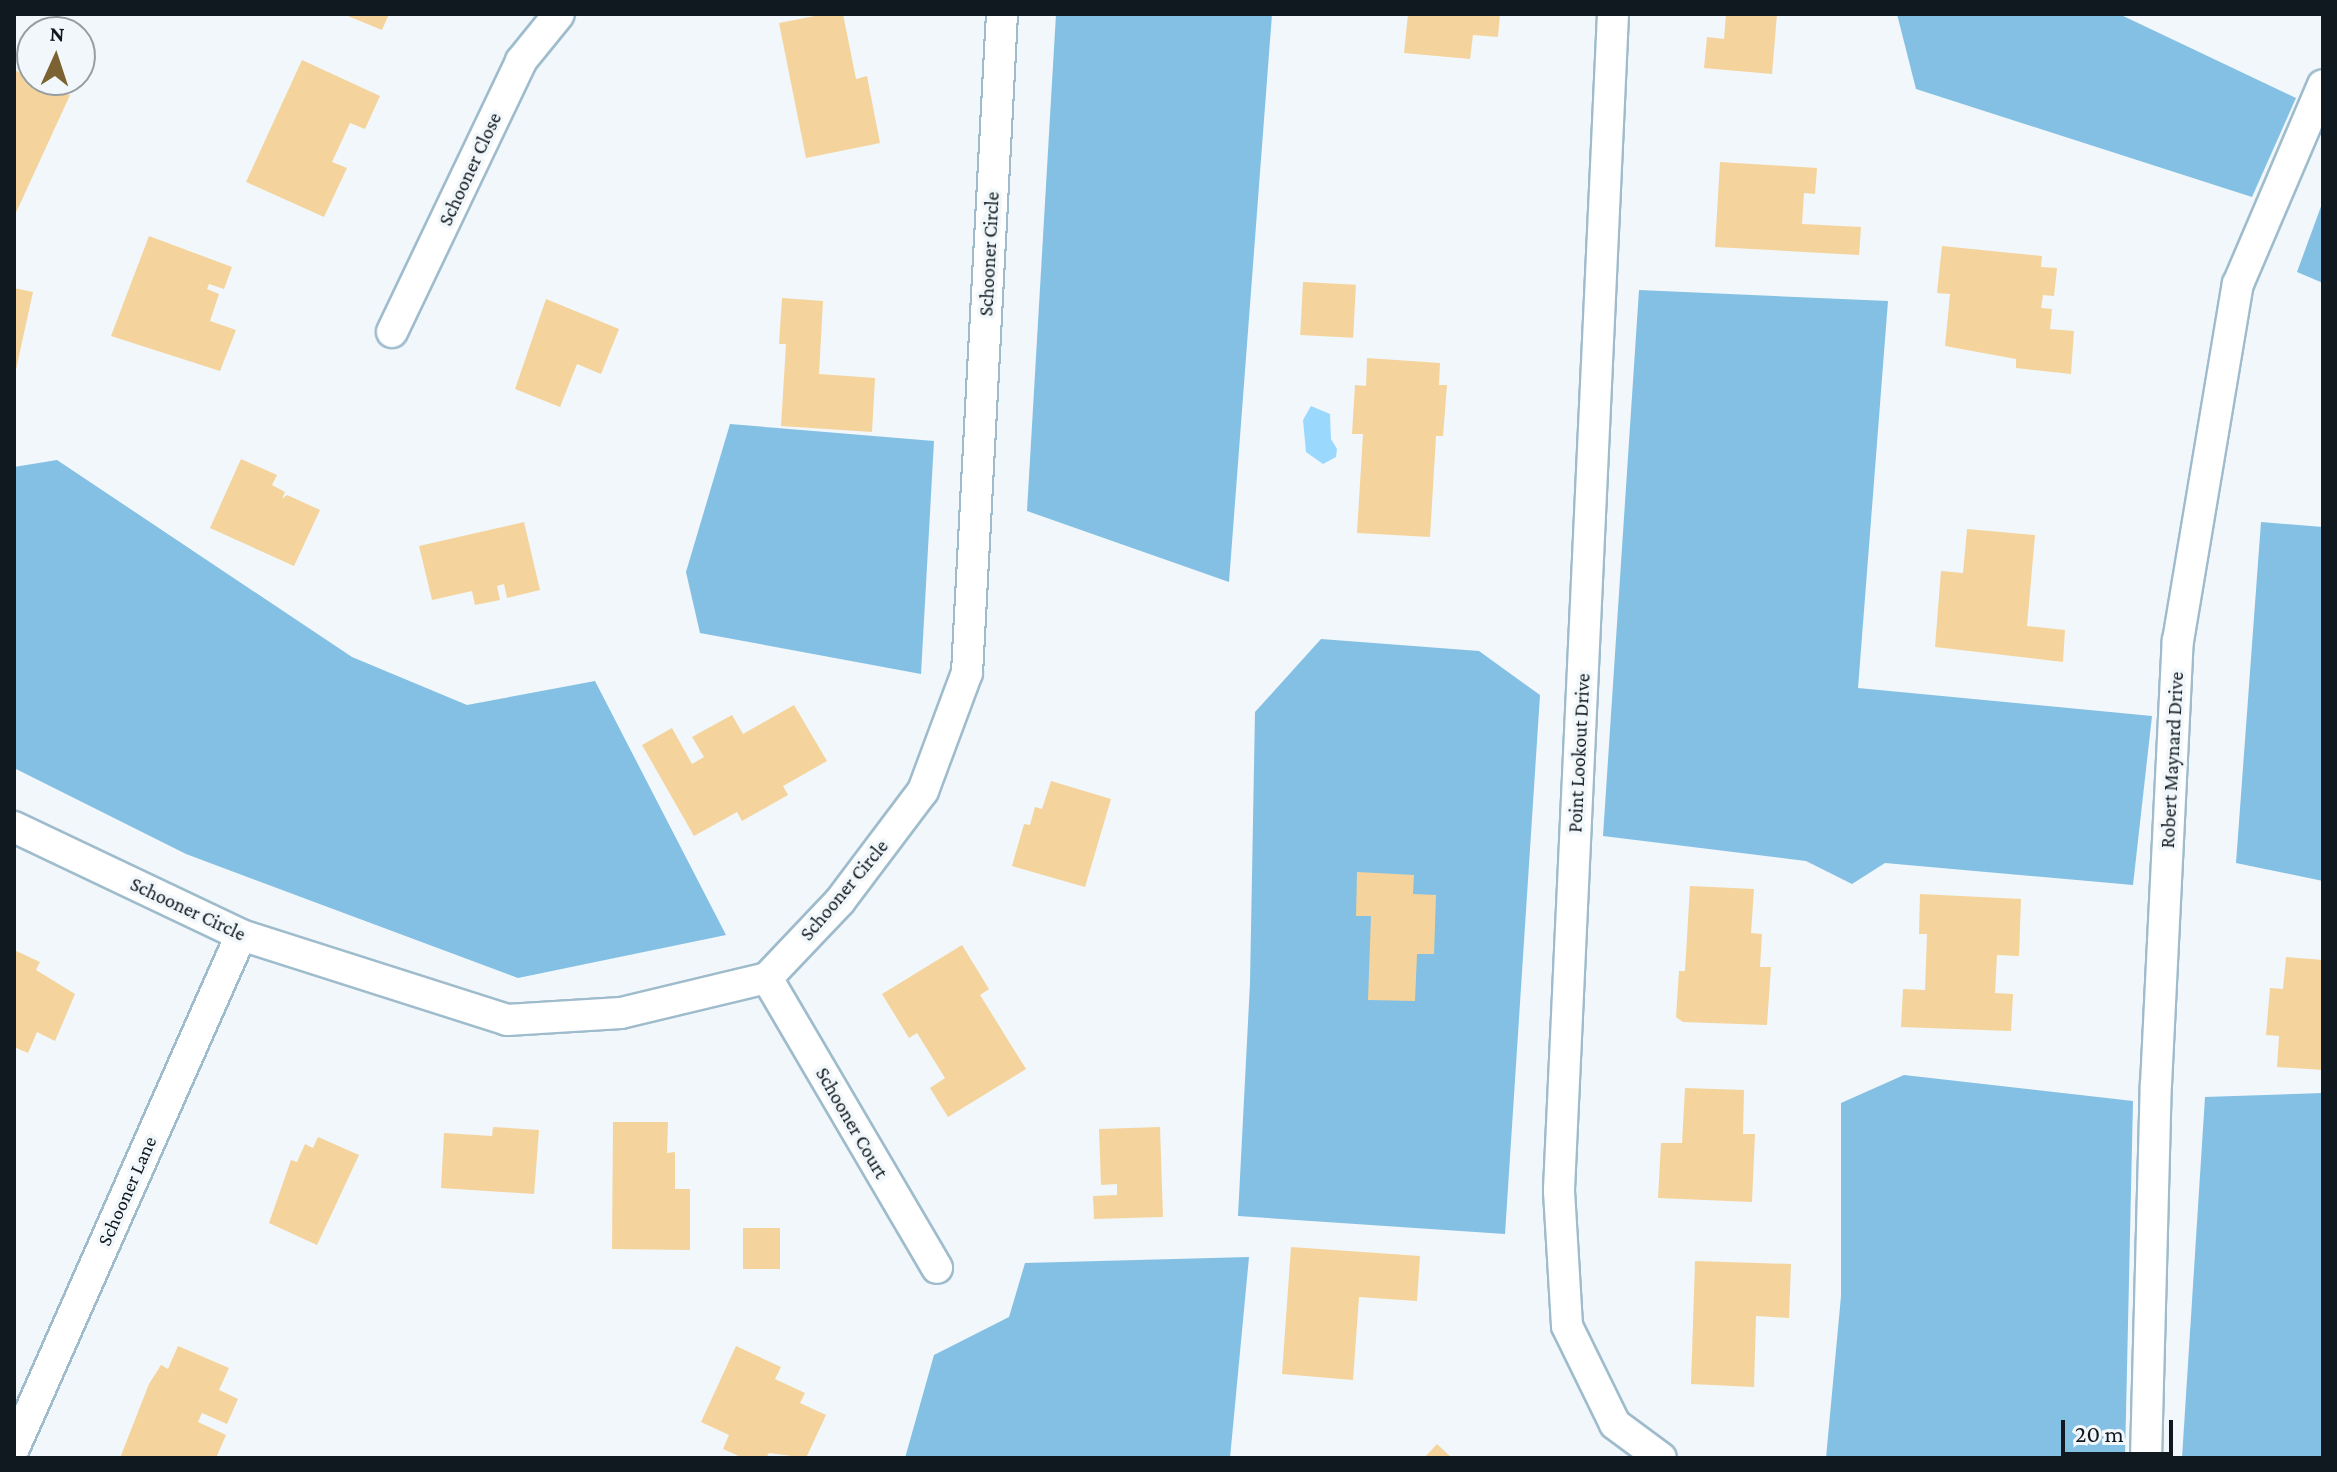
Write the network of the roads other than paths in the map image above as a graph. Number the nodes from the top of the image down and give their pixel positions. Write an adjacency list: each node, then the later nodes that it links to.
1 (559, 14): 5 (street, Schooner Close)
2 (1002, 14): 8 (street, Schooner Circle)
3 (1613, 14): 11 (street, Point Lookout Drive)
4 (2323, 85): 12 (street, Robert Maynard Drive)
5 (392, 332)
6 (14, 827): 7 (street, Schooner Circle)
7 (241, 935): 8 (street, Schooner Circle); 10 (street, Schooner Lane)
8 (767, 978): 9 (street, Schooner Court)
9 (937, 1268)
10 (14, 1448)
11 (1661, 1458)
12 (2146, 1458)

